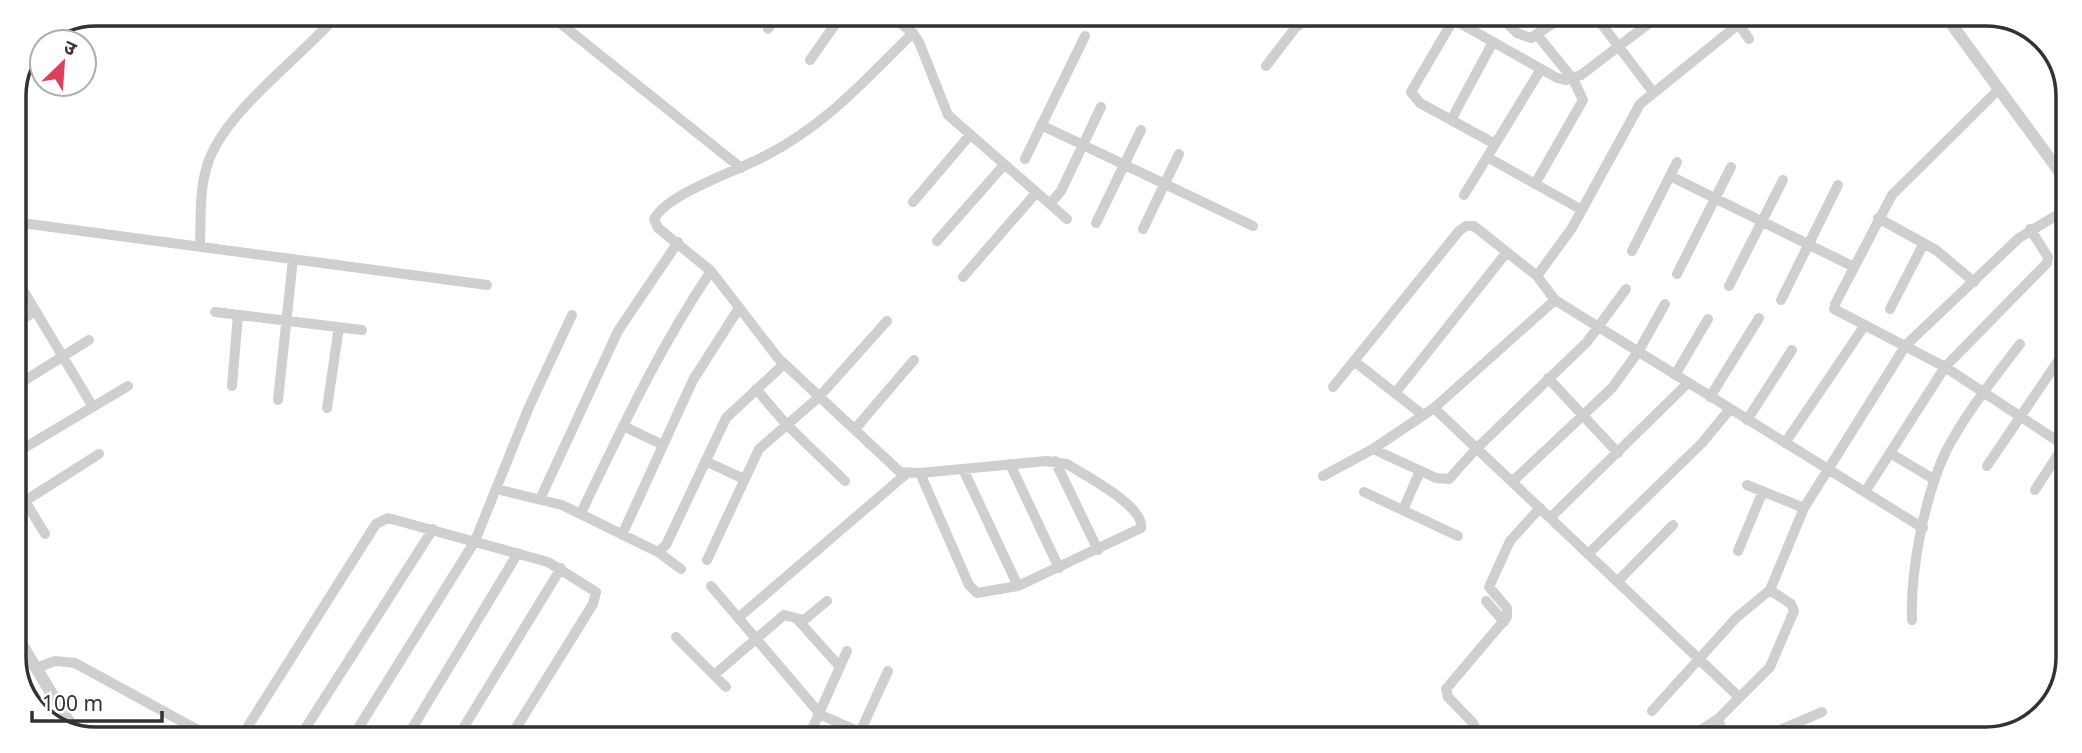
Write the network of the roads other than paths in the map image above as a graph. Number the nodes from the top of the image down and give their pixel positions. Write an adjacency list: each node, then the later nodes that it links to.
1 (326, 26): 69 (street)
2 (564, 26): 44 (street)
3 (770, 26): 16 (street)
4 (834, 26): 23 (street)
5 (906, 26): 17 (street)
6 (1298, 26): 24 (street)
7 (1448, 26): 30 (street)
8 (1466, 26): 21 (street)
9 (1511, 26): 19 (street)
10 (1551, 26): 19 (street)
11 (1603, 26): 22 (street)
12 (1645, 26): 22 (street)
13 (1730, 26): 28 (street)
14 (1740, 26): 20 (street)
15 (1953, 26): 27 (street)
16 (768, 29)
17 (913, 33): 33 (street); 44 (street)
18 (1085, 36): 31 (street)
19 (1538, 36): 26 (street)
20 (1749, 39)
21 (1493, 42): 25 (street); 30 (street)
22 (1619, 46): 26 (street); 28 (street)
23 (810, 60)
24 (1266, 66)
25 (1541, 69): 26 (street); 34 (street)
26 (1573, 79): 48 (street)
27 (1998, 90): 43 (street); 57 (street)
28 (1653, 92): 55 (street)
29 (1101, 107): 35 (street)
30 (1451, 120): 34 (street)
31 (1041, 125): 35 (street); 38 (street)
32 (1141, 130): 41 (street)
33 (970, 135): 40 (street); 53 (street)
34 (1495, 144): 37 (street)
35 (1083, 145): 41 (street); 54 (street)
36 (1179, 154): 47 (street)
37 (1487, 157): 48 (street); 51 (street)
38 (1025, 159)
39 (1677, 162): 45 (street)
40 (1004, 165): 50 (street); 65 (street)
41 (1124, 165): 47 (street); 60 (street)
42 (1731, 167): 52 (street)
43 (2056, 167)
44 (741, 168): 66 (street)
45 (1670, 176): 52 (street); 70 (street)
46 (1783, 180): 59 (street)
47 (1165, 184): 62 (street); 63 (street)
48 (1535, 184): 55 (street)
49 (1838, 185): 68 (street)
50 (1036, 192): 54 (street); 77 (street)
51 (1464, 195)
52 (1715, 198): 59 (street); 75 (street)
53 (913, 202)
54 (1050, 204): 58 (street)
55 (1583, 210): 76 (street)
56 (2056, 215): 64 (street)
57 (1878, 218): 67 (street); 73 (street)
58 (1067, 219)
59 (1763, 222): 68 (street); 80 (street)
60 (1096, 223)
61 (26, 224): 69 (street)
62 (1253, 226)
63 (1143, 229)
64 (2030, 229): 78 (street); 111 (street)
65 (937, 241)
66 (678, 242): 74 (street); 167 (street)
67 (1924, 243): 78 (street); 87 (street)
68 (1809, 245): 73 (street); 84 (street)
69 (200, 247): 72 (street)
70 (1632, 251)
71 (1507, 252): 76 (street); 108 (street); 120 (street)
72 (293, 259): 79 (street); 95 (street)
73 (1854, 267): 97 (street)
74 (711, 271): 86 (street); 134 (street)
75 (1677, 274)
76 (1537, 276): 83 (street)
77 (963, 277)
78 (1974, 282): 103 (street)
79 (487, 285)
80 (1729, 286)
81 (1626, 289): 99 (street)
82 (26, 295): 88 (street)
83 (1555, 300): 99 (street); 127 (street)
84 (1781, 300)
85 (1665, 304): 105 (street)
86 (739, 308): 109 (street); 138 (street)
87 (1890, 309)
88 (36, 311): 92 (street); 106 (street)
89 (215, 312): 90 (street)
90 (238, 314): 95 (street); 117 (street)
91 (572, 315): 161 (street)
92 (26, 317)
93 (1707, 318): 112 (street)
94 (1759, 318): 123 (street)
95 (286, 320): 98 (street); 124 (street)
96 (887, 321): 122 (street)
97 (1865, 325): 103 (street); 137 (street)
98 (339, 327): 100 (street); 126 (street)
99 (1600, 327): 105 (street); 113 (street)
100 (362, 330)
101 (89, 340): 106 (street)
102 (2020, 344): 121 (street)
103 (1906, 345): 111 (street); 150 (street)
104 (1792, 351): 132 (street)
105 (1638, 352): 112 (street); 130 (street)
106 (64, 357): 114 (street); 125 (street)
107 (914, 360): 135 (street)
108 (1354, 361): 118 (street); 120 (street)
109 (785, 363): 119 (street); 122 (street)
110 (2056, 364): 131 (street)
111 (1945, 367): 121 (street); 143 (street)
112 (1675, 375): 115 (street)
113 (1548, 379): 130 (street); 141 (street)
114 (26, 380)
115 (1688, 383): 123 (street); 142 (street)
116 (128, 386): 125 (street)
117 (232, 386)
118 (1333, 387)
119 (756, 389): 133 (street); 146 (street)
120 (1396, 392): 129 (street)
121 (1984, 392): 131 (street); 157 (street)
122 (819, 397): 133 (street); 135 (street)
123 (1710, 397): 128 (street)
124 (278, 400)
125 (93, 407): 139 (street)
126 (327, 408)
127 (1434, 408): 129 (street); 141 (street)
128 (1730, 409): 132 (street); 185 (street)
129 (1423, 415): 140 (street)
130 (1584, 416): 142 (street); 159 (street)
131 (2021, 416): 136 (street); 149 (street)
132 (1747, 420): 137 (street)
133 (786, 424): 156 (street); 158 (street)
134 (623, 426): 138 (street); 172 (street)
135 (855, 429): 154 (street)
136 (2056, 439)
137 (1784, 443): 150 (street)
138 (663, 445): 178 (street)
139 (26, 447)
140 (1373, 449): 152 (street); 155 (street)
141 (1476, 449): 152 (street); 159 (street)
142 (1618, 453): 173 (street)
143 (1890, 453): 157 (street); 165 (street)
144 (99, 454): 166 (street)
145 (2056, 458): 162 (street)
146 (705, 461): 156 (street); 183 (street)
147 (1055, 461): 148 (street); 181 (street); 181 (street)
148 (1010, 464): 151 (street); 188 (street)
149 (1987, 466)
150 (1826, 468): 165 (street); 170 (street)
151 (963, 469): 153 (street); 192 (street)
152 (1420, 471): 171 (street)
153 (920, 473): 154 (street); 192 (street)
154 (906, 474): 196 (street)
155 (1323, 475)
156 (744, 479): 186 (street)
157 (1935, 480): 175 (street)
158 (845, 481)
159 (1512, 482): 169 (street)
160 (1747, 485): 163 (street)
161 (496, 489): 167 (street); 180 (street)
162 (2035, 489)
163 (1763, 491): 170 (street); 182 (street)
164 (1364, 492): 171 (street)
165 (1866, 492): 175 (street)
166 (26, 499)
167 (540, 499): 172 (street)
168 (26, 502): 177 (street)
169 (1541, 508): 173 (street); 199 (street)
170 (1804, 508): 193 (street)
171 (1403, 510): 179 (street)
172 (581, 513): 178 (street)
173 (1550, 517): 185 (street)
174 (1673, 525): 190 (street)
175 (1923, 528): 198 (street)
176 (433, 529): 180 (street); 217 (street); 218 (street)
177 (45, 534)
178 (622, 535): 183 (street)
179 (1458, 536)
180 (475, 541): 184 (street); 219 (street)
181 (1098, 550): 188 (street)
182 (1738, 551)
183 (658, 552): 189 (street)
184 (518, 553): 187 (street); 220 (street)
185 (1589, 553): 190 (street)
186 (707, 560)
187 (561, 568): 221 (street); 222 (street)
188 (1059, 568): 192 (street)
189 (681, 569)
190 (1618, 581): 204 (street)
191 (711, 586): 196 (street)
192 (1018, 586)
193 (1770, 590): 204 (street); 210 (street)
194 (827, 601): 197 (street)
195 (1486, 601): 199 (street)
196 (737, 618): 201 (street)
197 (797, 618): 201 (street); 205 (street)
198 (1912, 620)
199 (1504, 622): 226 (street)
200 (676, 637): 208 (street)
201 (755, 639): 208 (street); 213 (street)
202 (846, 651): 205 (street)
203 (27, 653): 206 (street)
204 (1699, 658): 210 (street); 211 (street)
205 (840, 667): 213 (street)
206 (36, 668): 215 (street); 216 (street)
207 (888, 671): 225 (street)
208 (714, 675): 209 (street)
209 (726, 687)
210 (1739, 697): 214 (street)
211 (1652, 711)
212 (1822, 712): 229 (street)
213 (820, 713): 223 (street); 224 (street)
214 (1718, 719): 227 (street); 228 (street)
215 (69, 721)
216 (192, 727)
217 (249, 727)
218 (306, 727)
219 (359, 727)
220 (413, 727)
221 (464, 727)
222 (517, 727)
223 (813, 727)
224 (849, 727)
225 (867, 727)
226 (1475, 727)
227 (1705, 727)
228 (1721, 727)
229 (1787, 727)

